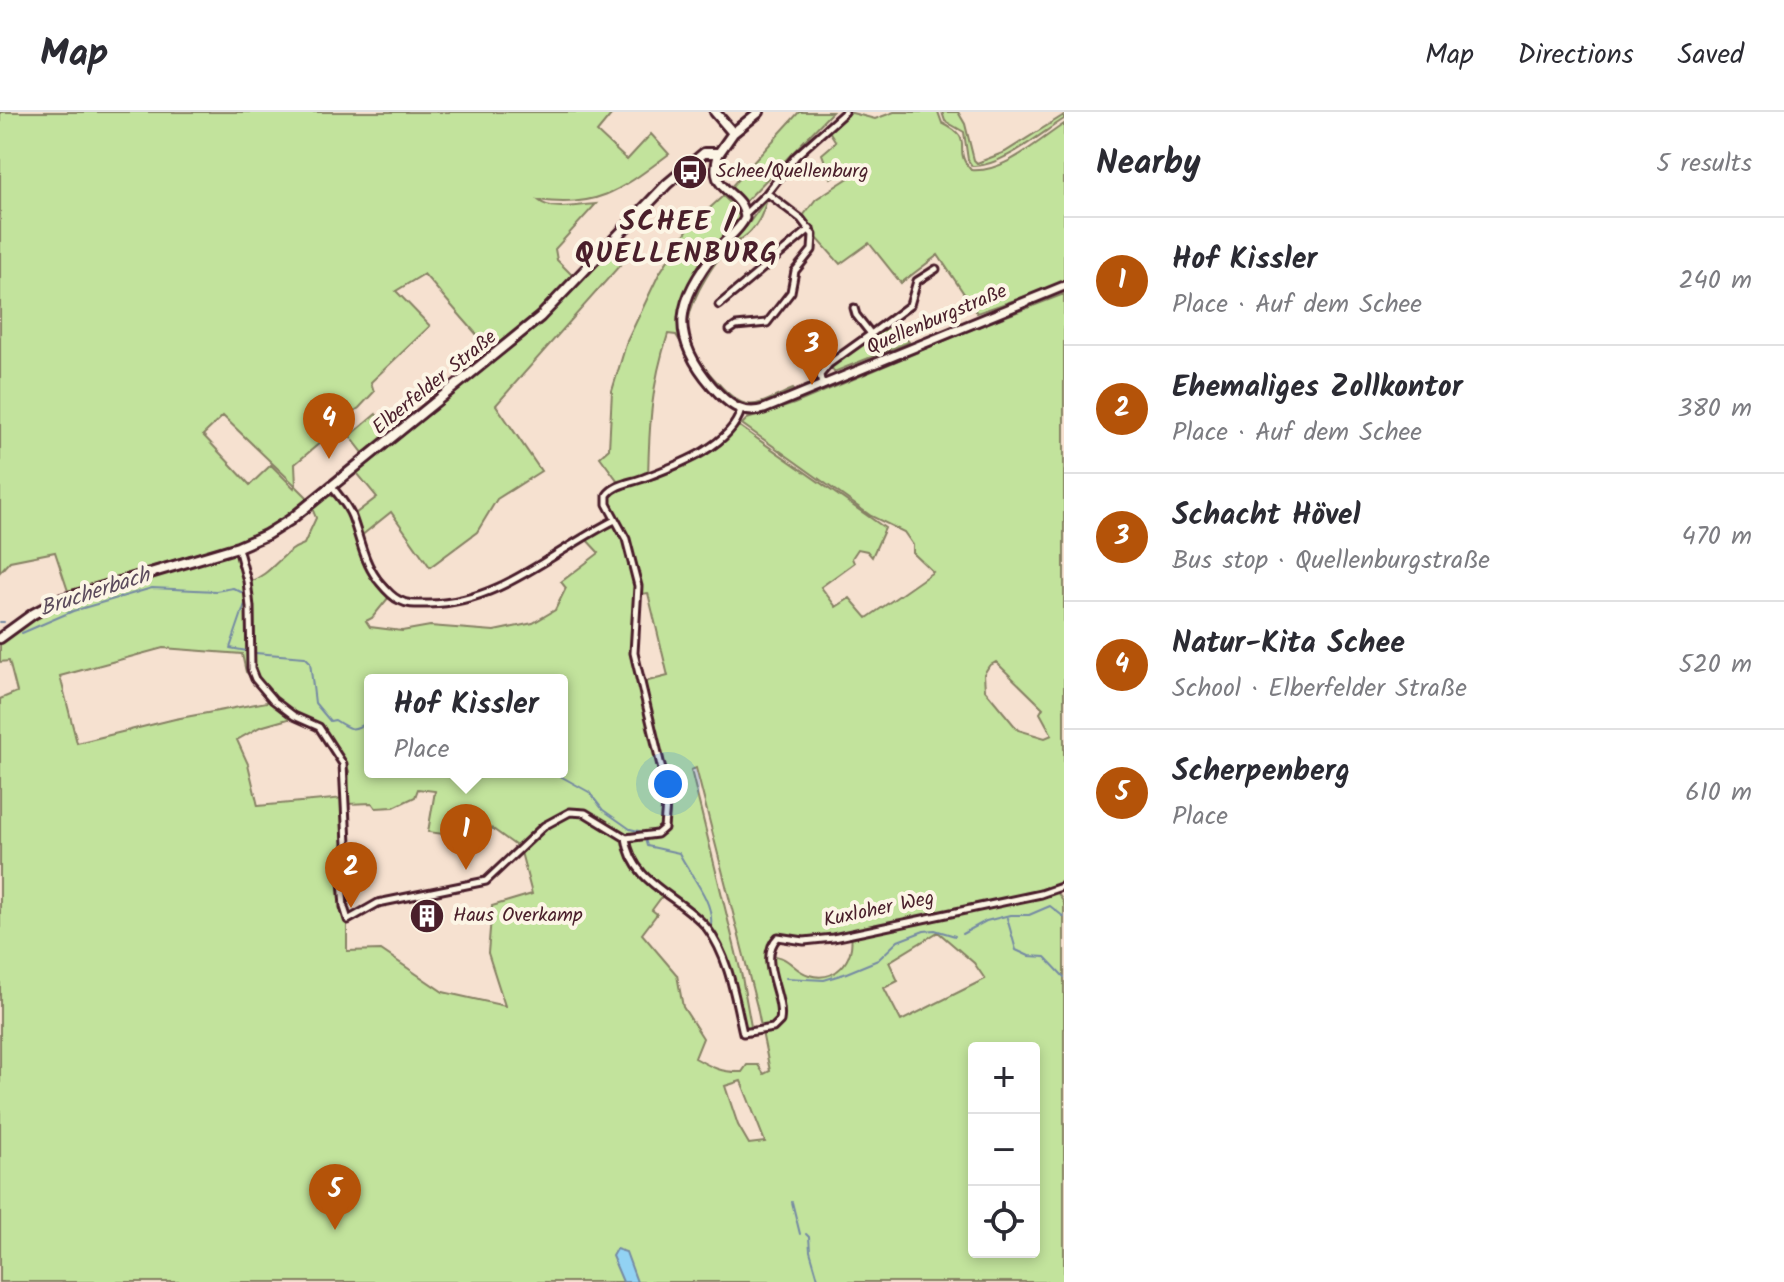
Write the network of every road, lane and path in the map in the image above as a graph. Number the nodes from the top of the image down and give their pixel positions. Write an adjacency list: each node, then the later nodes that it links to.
1 (715, 112): 4 (main road)
2 (759, 112): 4 (main road)
3 (845, 112): 6 (street)
4 (733, 133): 5 (main road)
5 (719, 153): 7 (street); 17 (main road, Elberfelder Straße)
6 (767, 193): 7 (street); 8 (street)
7 (745, 214): 16 (street)
8 (810, 229): 11 (street); 13 (street)
9 (936, 269): 14 (street, Quellenburgstraße)
10 (1064, 286): 15 (street, Quellenburgstraße)
11 (719, 305)
12 (854, 308): 14 (street, Quellenburgstraße)
13 (730, 330)
14 (871, 334): 15 (street, Quellenburgstraße)
15 (822, 386): 16 (street, Quellenburgstraße)
16 (738, 409): 18 (street)
17 (332, 487): 18 (street); 19 (main road, Elberfelder Straße)
18 (615, 520): 21 (street)
19 (238, 547): 20 (main road, Elberfelder Straße); 21 (street)
20 (0, 638)
21 (626, 838): 22 (street, Kuxloher Weg)
22 (1064, 886)

